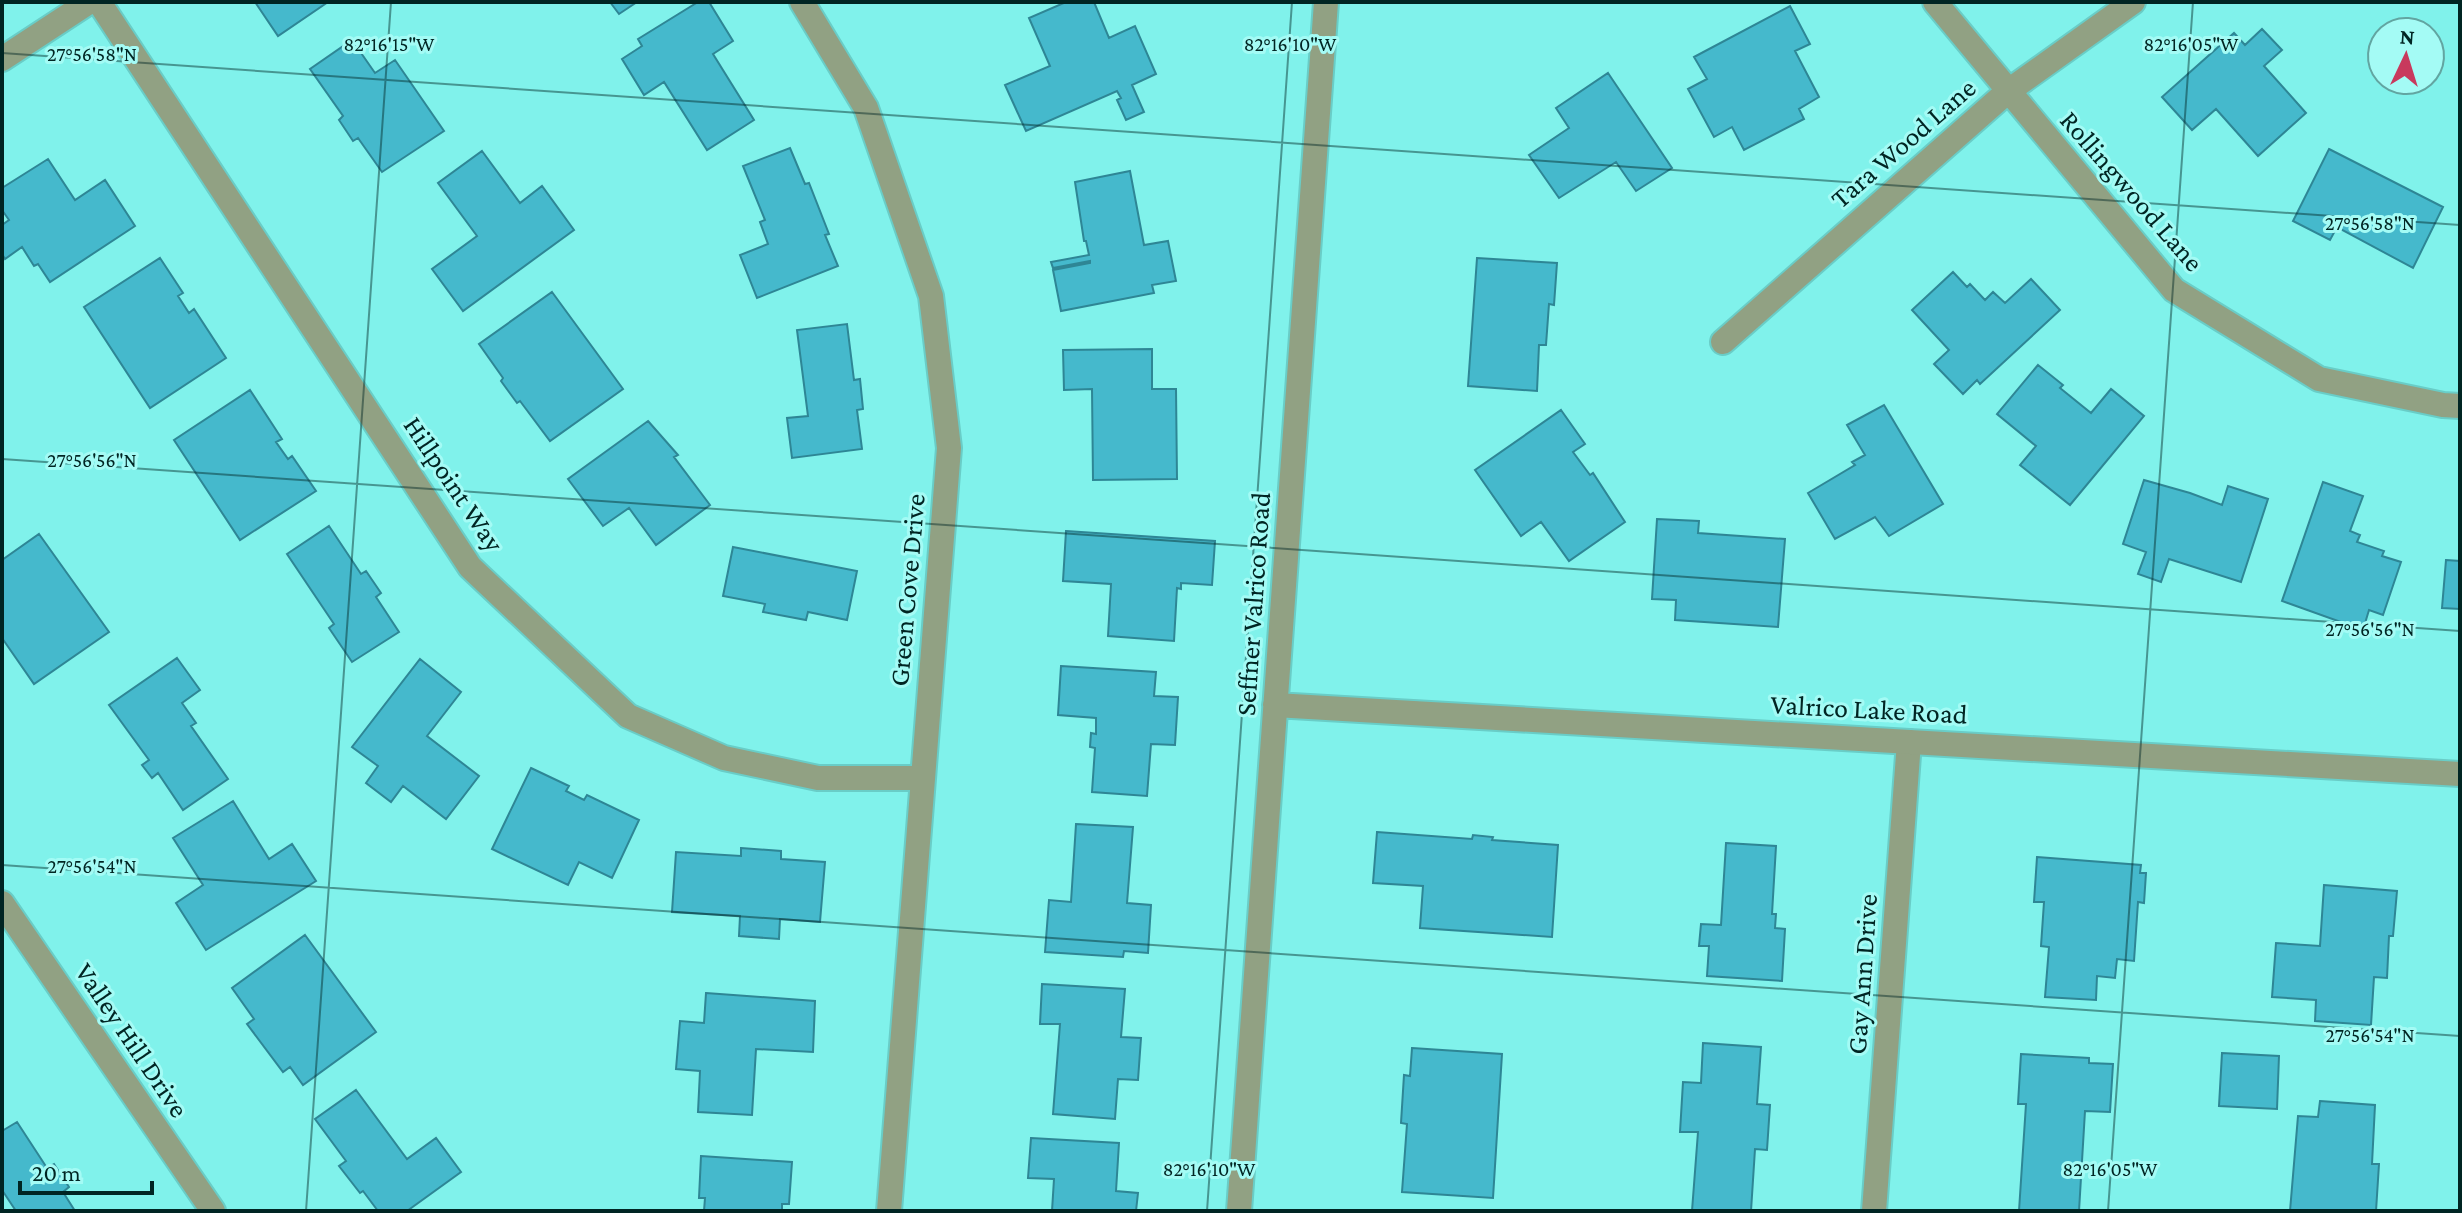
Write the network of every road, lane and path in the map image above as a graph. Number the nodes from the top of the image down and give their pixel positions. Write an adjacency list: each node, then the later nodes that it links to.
1 (89, 2): 7 (street)
2 (99, 2): 14 (street, Hillpoint Way)
3 (802, 2): 14 (street, Green Cove Drive)
4 (1326, 2): 11 (street, Seffner Valrico Road)
5 (1935, 2): 8 (street, Rollingwood Lane)
6 (2133, 2): 8 (street, Tara Wood Lane)
7 (2, 59)
8 (2007, 92): 9 (street, Tara Wood Lane); 10 (street, Rollingwood Lane)
9 (1723, 342)
10 (2460, 406)
11 (1275, 705): 12 (street, Valrico Lake Road); 18 (street, Seffner Valrico Road)
12 (1909, 742): 13 (street, Valrico Lake Road); 19 (street, Gay Ann Drive)
13 (2460, 774)
14 (923, 778): 17 (street, Green Cove Drive)
15 (2, 903): 16 (street, Valley Hill Drive)
16 (213, 1211)
17 (889, 1211)
18 (1239, 1211)
19 (1874, 1211)

